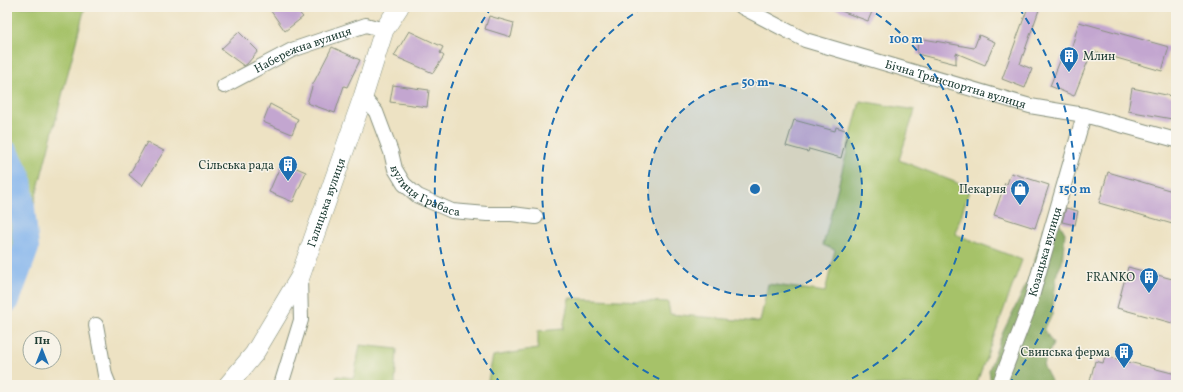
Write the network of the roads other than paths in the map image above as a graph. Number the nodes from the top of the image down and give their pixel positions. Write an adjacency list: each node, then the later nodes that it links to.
1 (399, 7): 3 (main road, Галицька вулиця)
2 (742, 7): 6 (street, Бічна Транспортна вулиця)
3 (384, 30): 4 (street, Набережна вулиця); 5 (main road, Галицька вулиця)
4 (224, 86)
5 (363, 97): 8 (street, вулиця Грабаса); 9 (main road, Галицька вулиця)
6 (1084, 115): 7 (street, Бічна Транспортна вулиця); 14 (street, Козацька вулиця)
7 (1176, 140)
8 (536, 217)
9 (300, 277): 12 (main road, Галицька вулиця); 13 (street)
10 (96, 325): 11 (street)
11 (109, 385)
12 (228, 385)
13 (281, 385)
14 (999, 385)

